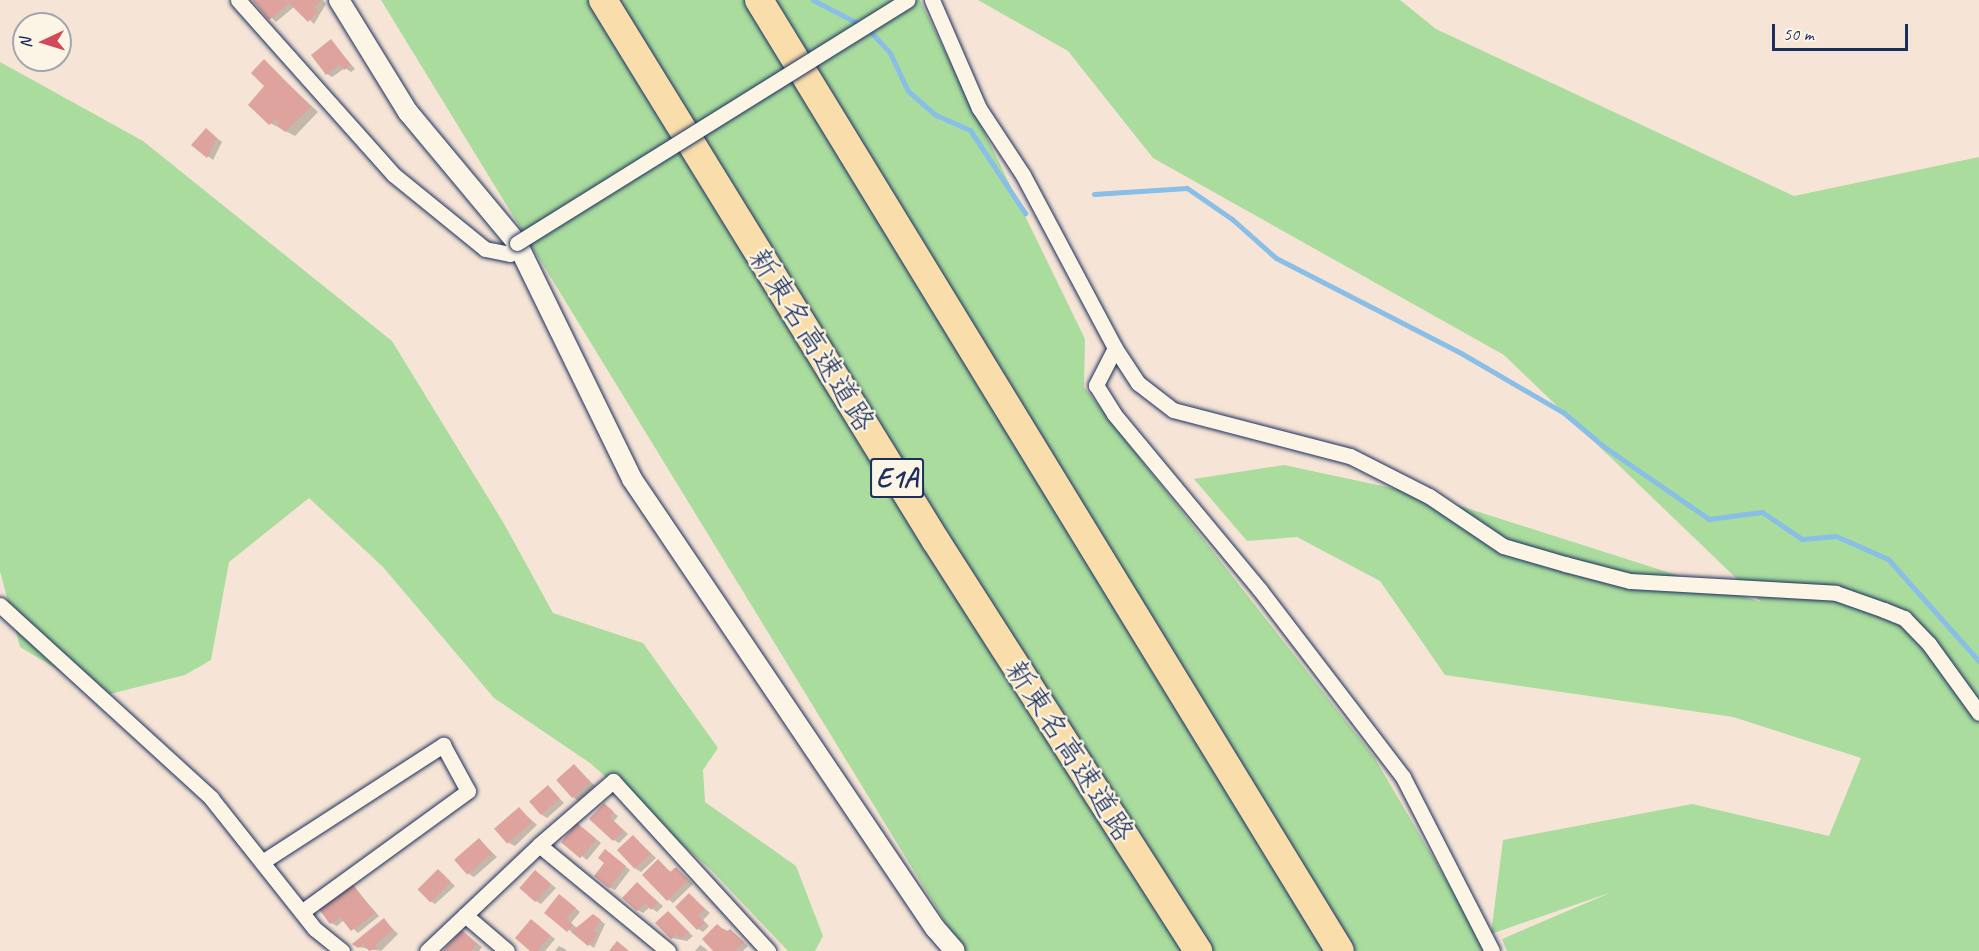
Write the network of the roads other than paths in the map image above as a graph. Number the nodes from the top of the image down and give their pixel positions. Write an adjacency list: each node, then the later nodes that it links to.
1 (238, 0): 7 (street)
2 (339, 0): 7 (street)
3 (603, 0): 21 (highway, 新東名高速道路 / E1A)
4 (759, 0): 22 (highway)
5 (908, 0): 7 (street, bridge)
6 (932, 0): 8 (street)
7 (517, 243): 20 (street)
8 (1115, 348): 10 (street); 23 (street)
9 (0, 605): 12 (street)
10 (1979, 713)
11 (538, 845): 14 (street); 18 (street); 19 (street)
12 (262, 862): 13 (street); 13 (street)
13 (303, 911): 15 (street)
14 (465, 915): 16 (street); 17 (street)
15 (342, 951)
16 (427, 951)
17 (507, 951)
18 (668, 951)
19 (768, 951)
20 (955, 951)
21 (1198, 951)
22 (1340, 951)
23 (1492, 951)

